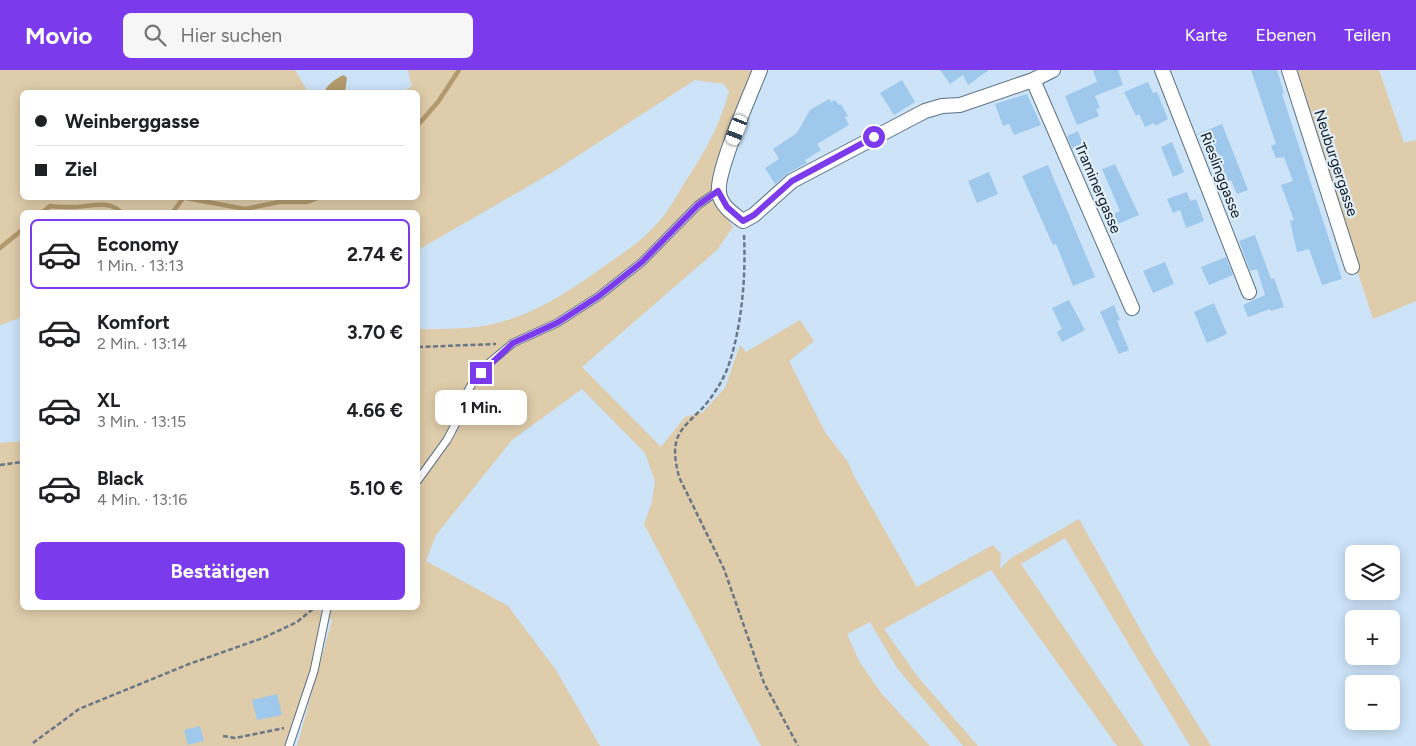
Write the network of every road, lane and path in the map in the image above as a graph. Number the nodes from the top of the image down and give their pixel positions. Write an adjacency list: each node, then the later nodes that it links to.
1 (760, 70): 6 (street)
2 (1053, 70): 5 (street)
3 (1162, 70): 9 (street, Rieslinggasse)
4 (1289, 70): 8 (street, Neuburgergasse)
5 (1033, 80): 7 (street); 10 (street, Traminergasse)
6 (718, 191): 7 (street); 11 (lane)
7 (743, 221): 22 (path)
8 (1352, 267)
9 (1249, 292)
10 (1132, 308)
11 (513, 343): 12 (path); 15 (lane)
12 (420, 347)
13 (20, 462): 14 (path)
14 (0, 465)
15 (420, 477)
16 (311, 610): 20 (path)
17 (327, 610): 18 (lane)
18 (295, 725): 19 (path); 21 (lane)
19 (222, 736)
20 (33, 743)
21 (289, 746)
22 (798, 746)

